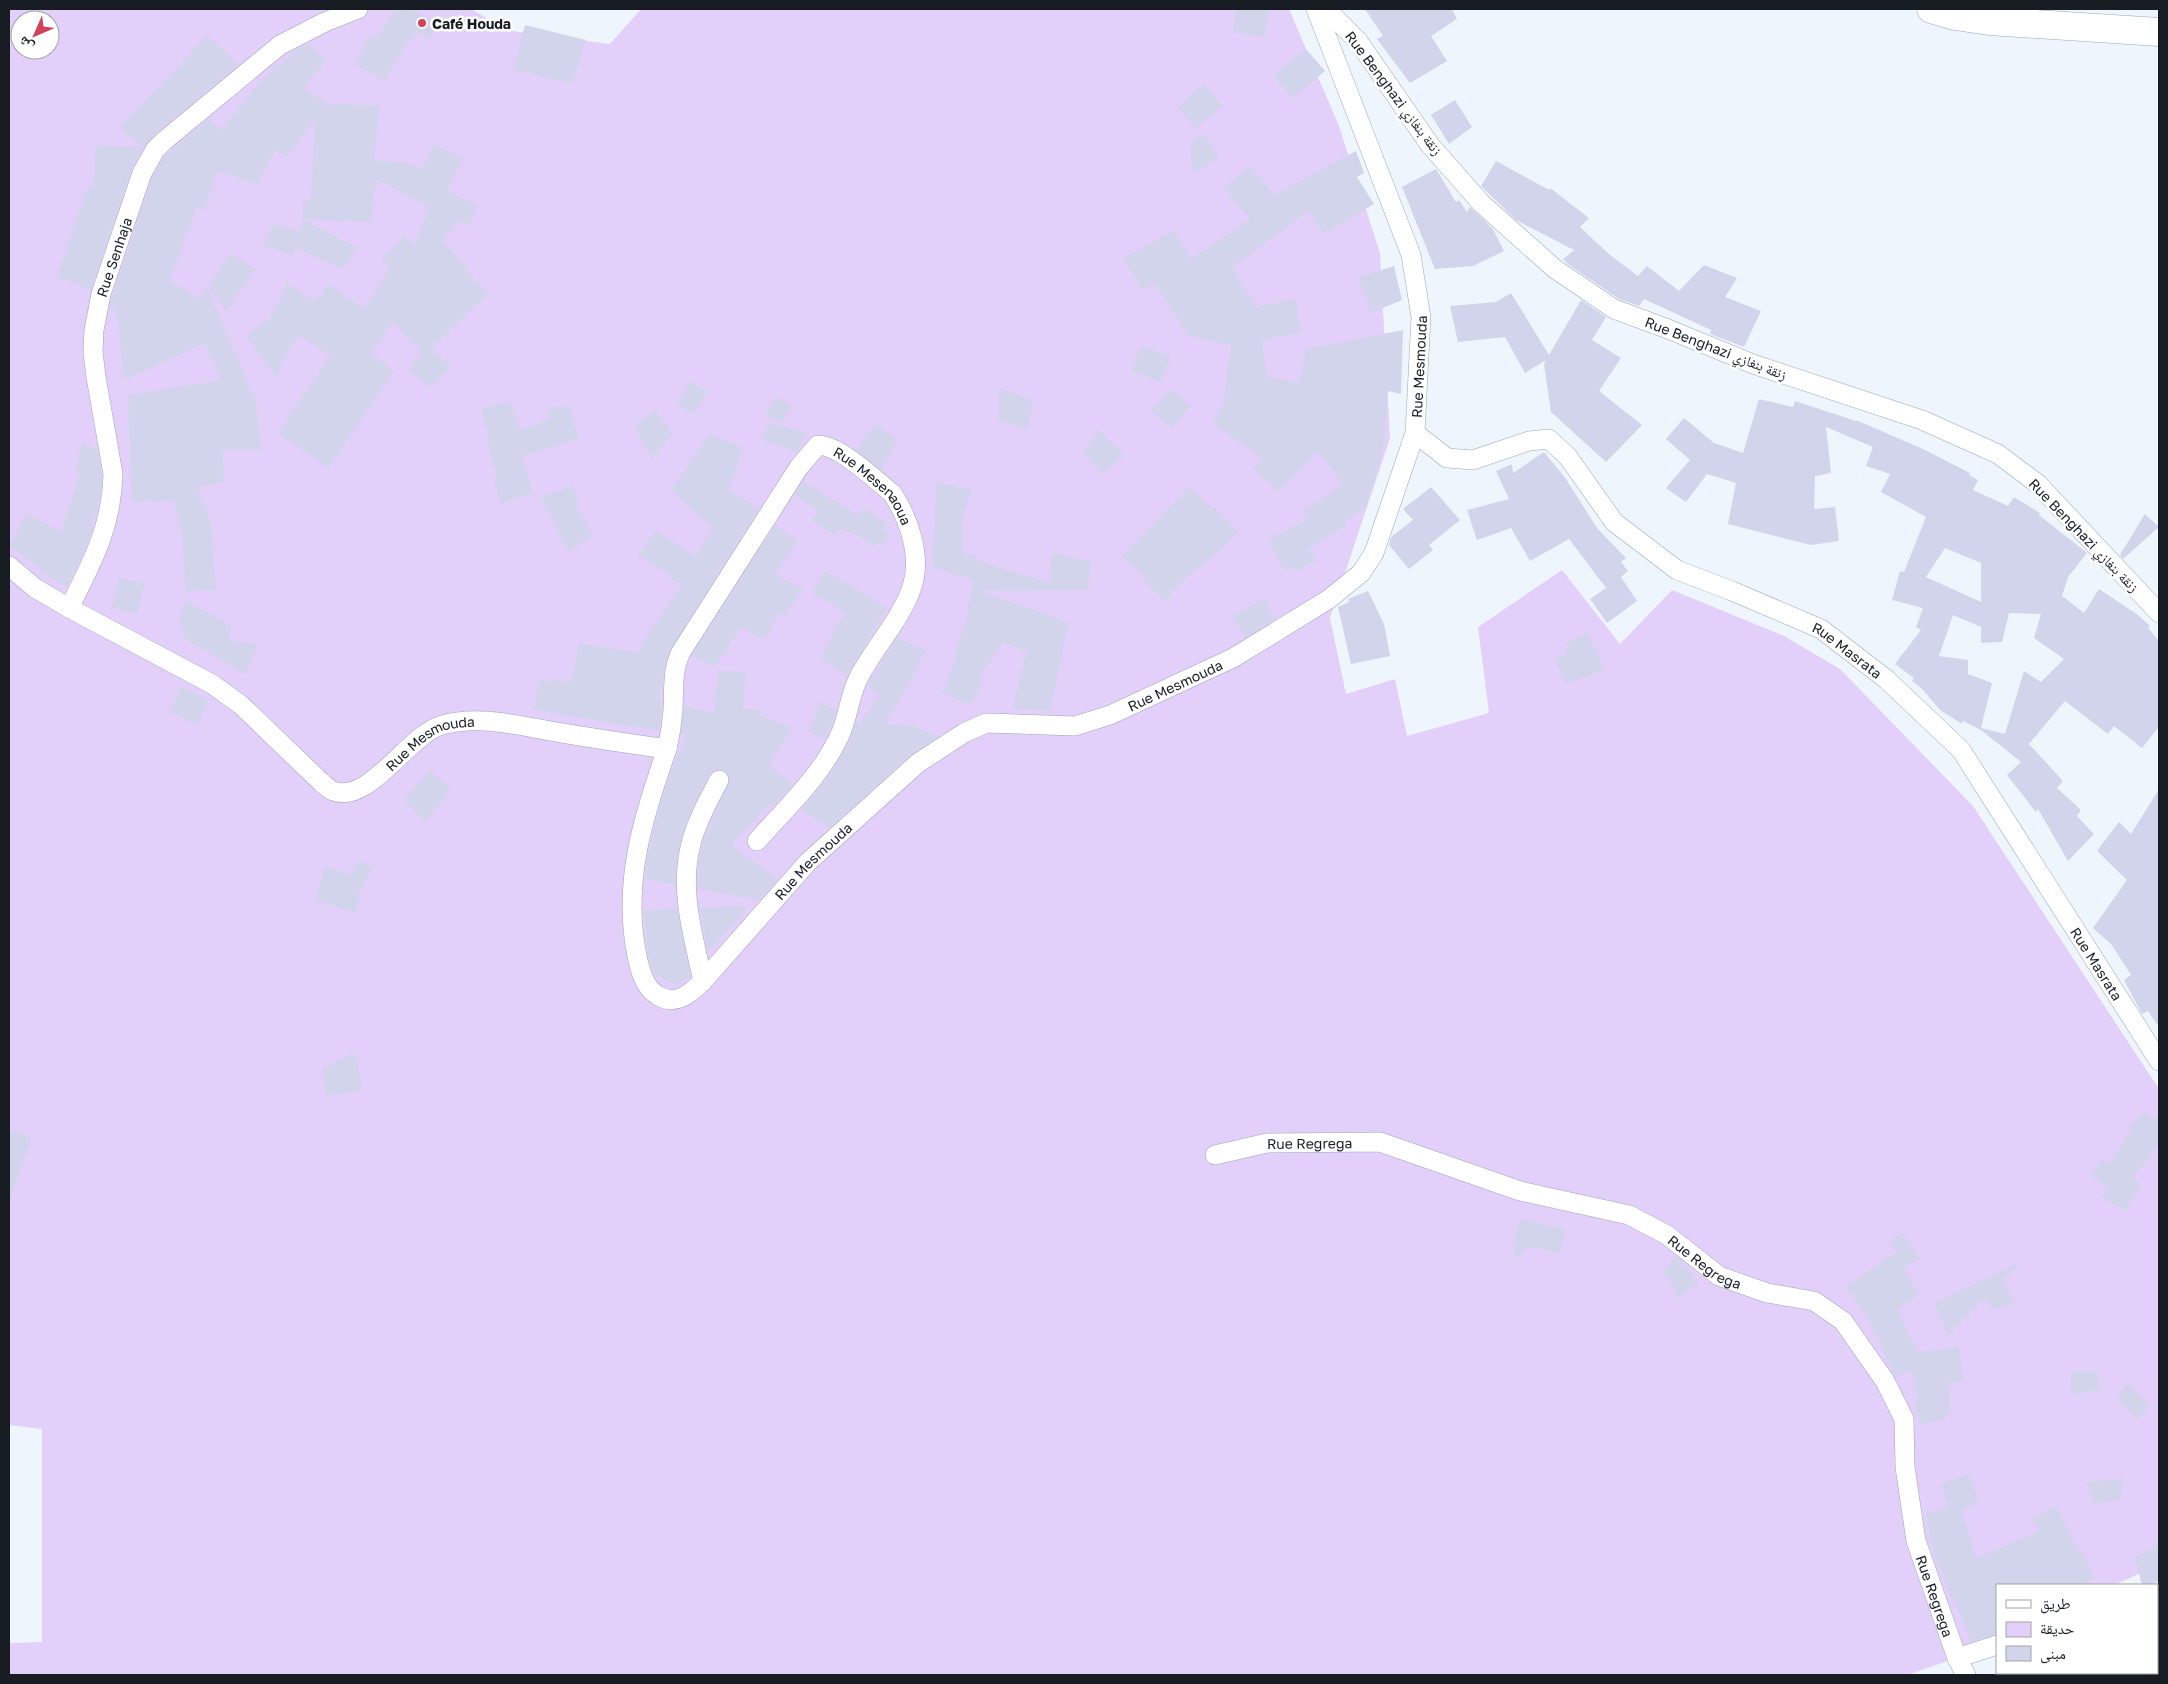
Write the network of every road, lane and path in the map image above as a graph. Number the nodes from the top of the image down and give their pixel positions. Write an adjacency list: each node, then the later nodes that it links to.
1 (358, 9): 8 (street, Rue Senhaja)
2 (1316, 9): 6 (street, Rue Mesmouda)
3 (1326, 9): 9 (street, Rue Benghazi زنقة بنغازي)
4 (1931, 9): 5 (main road)
5 (2159, 32)
6 (1414, 433): 13 (street, Rue Mesmouda); 14 (street, Rue Masrata)
7 (9, 566): 8 (street, Rue Mesmouda)
8 (69, 608): 10 (street, Rue Mesmouda)
9 (2159, 613)
10 (667, 749): 12 (street, Rue Mesenaoua); 13 (street, Rue Mesmouda)
11 (719, 780): 13 (street)
12 (757, 841)
13 (703, 981)
14 (2159, 1061)
15 (1216, 1155): 17 (street, Rue Regrega)
16 (1996, 1645): 17 (street)
17 (1957, 1658): 18 (street, Rue Regrega)
18 (1966, 1675)

